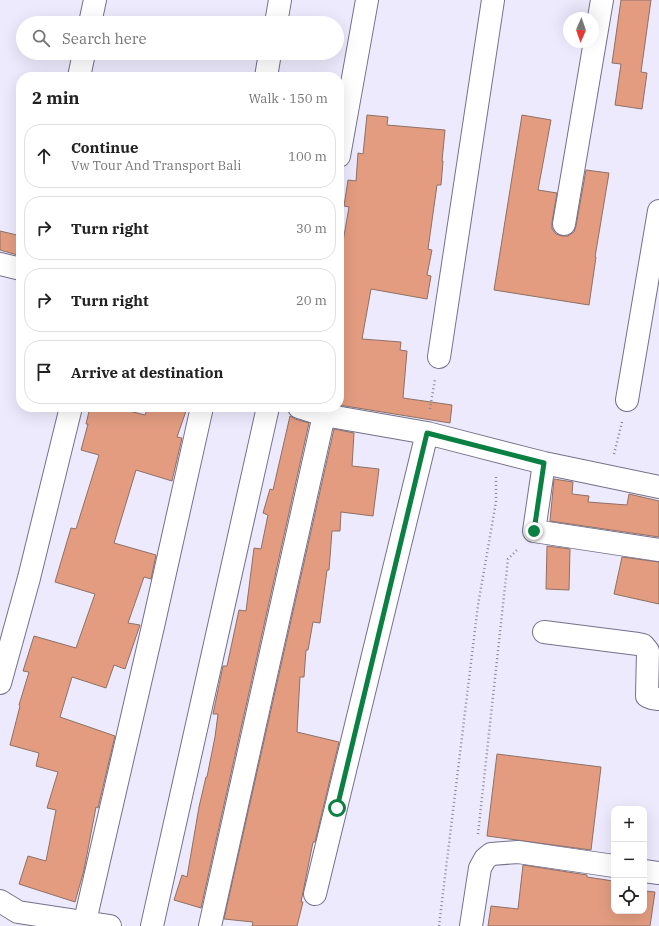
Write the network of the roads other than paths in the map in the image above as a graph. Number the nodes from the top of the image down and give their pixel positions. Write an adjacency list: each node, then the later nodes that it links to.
1 (95, 0): 6 (street)
2 (280, 0): 7 (street)
3 (367, 0): 12 (street)
4 (493, 0): 17 (street)
5 (602, 0): 14 (street)
6 (92, 16)
7 (277, 16)
8 (83, 60): 10 (street)
9 (269, 60): 11 (street)
10 (80, 72)
11 (267, 72)
12 (344, 128)
13 (659, 211): 18 (street)
14 (564, 224)
15 (0, 264): 16 (street)
16 (16, 268)
17 (439, 356)
18 (627, 400)
19 (70, 412): 29 (street)
20 (201, 412): 36 (street)
21 (267, 412): 38 (street)
22 (315, 412): 23 (street)
23 (324, 415): 24 (street); 39 (street)
24 (427, 433): 25 (street); 34 (street)
25 (544, 463): 26 (street); 27 (street)
26 (659, 487)
27 (659, 550)
28 (544, 632): 30 (street)
29 (0, 683)
30 (659, 699)
31 (611, 866): 40 (street)
32 (647, 871): 33 (street)
33 (659, 873)
34 (315, 894)
35 (11, 913): 36 (street)
36 (85, 921): 37 (street)
37 (110, 926)
38 (152, 926)
39 (210, 926)
40 (471, 926)

